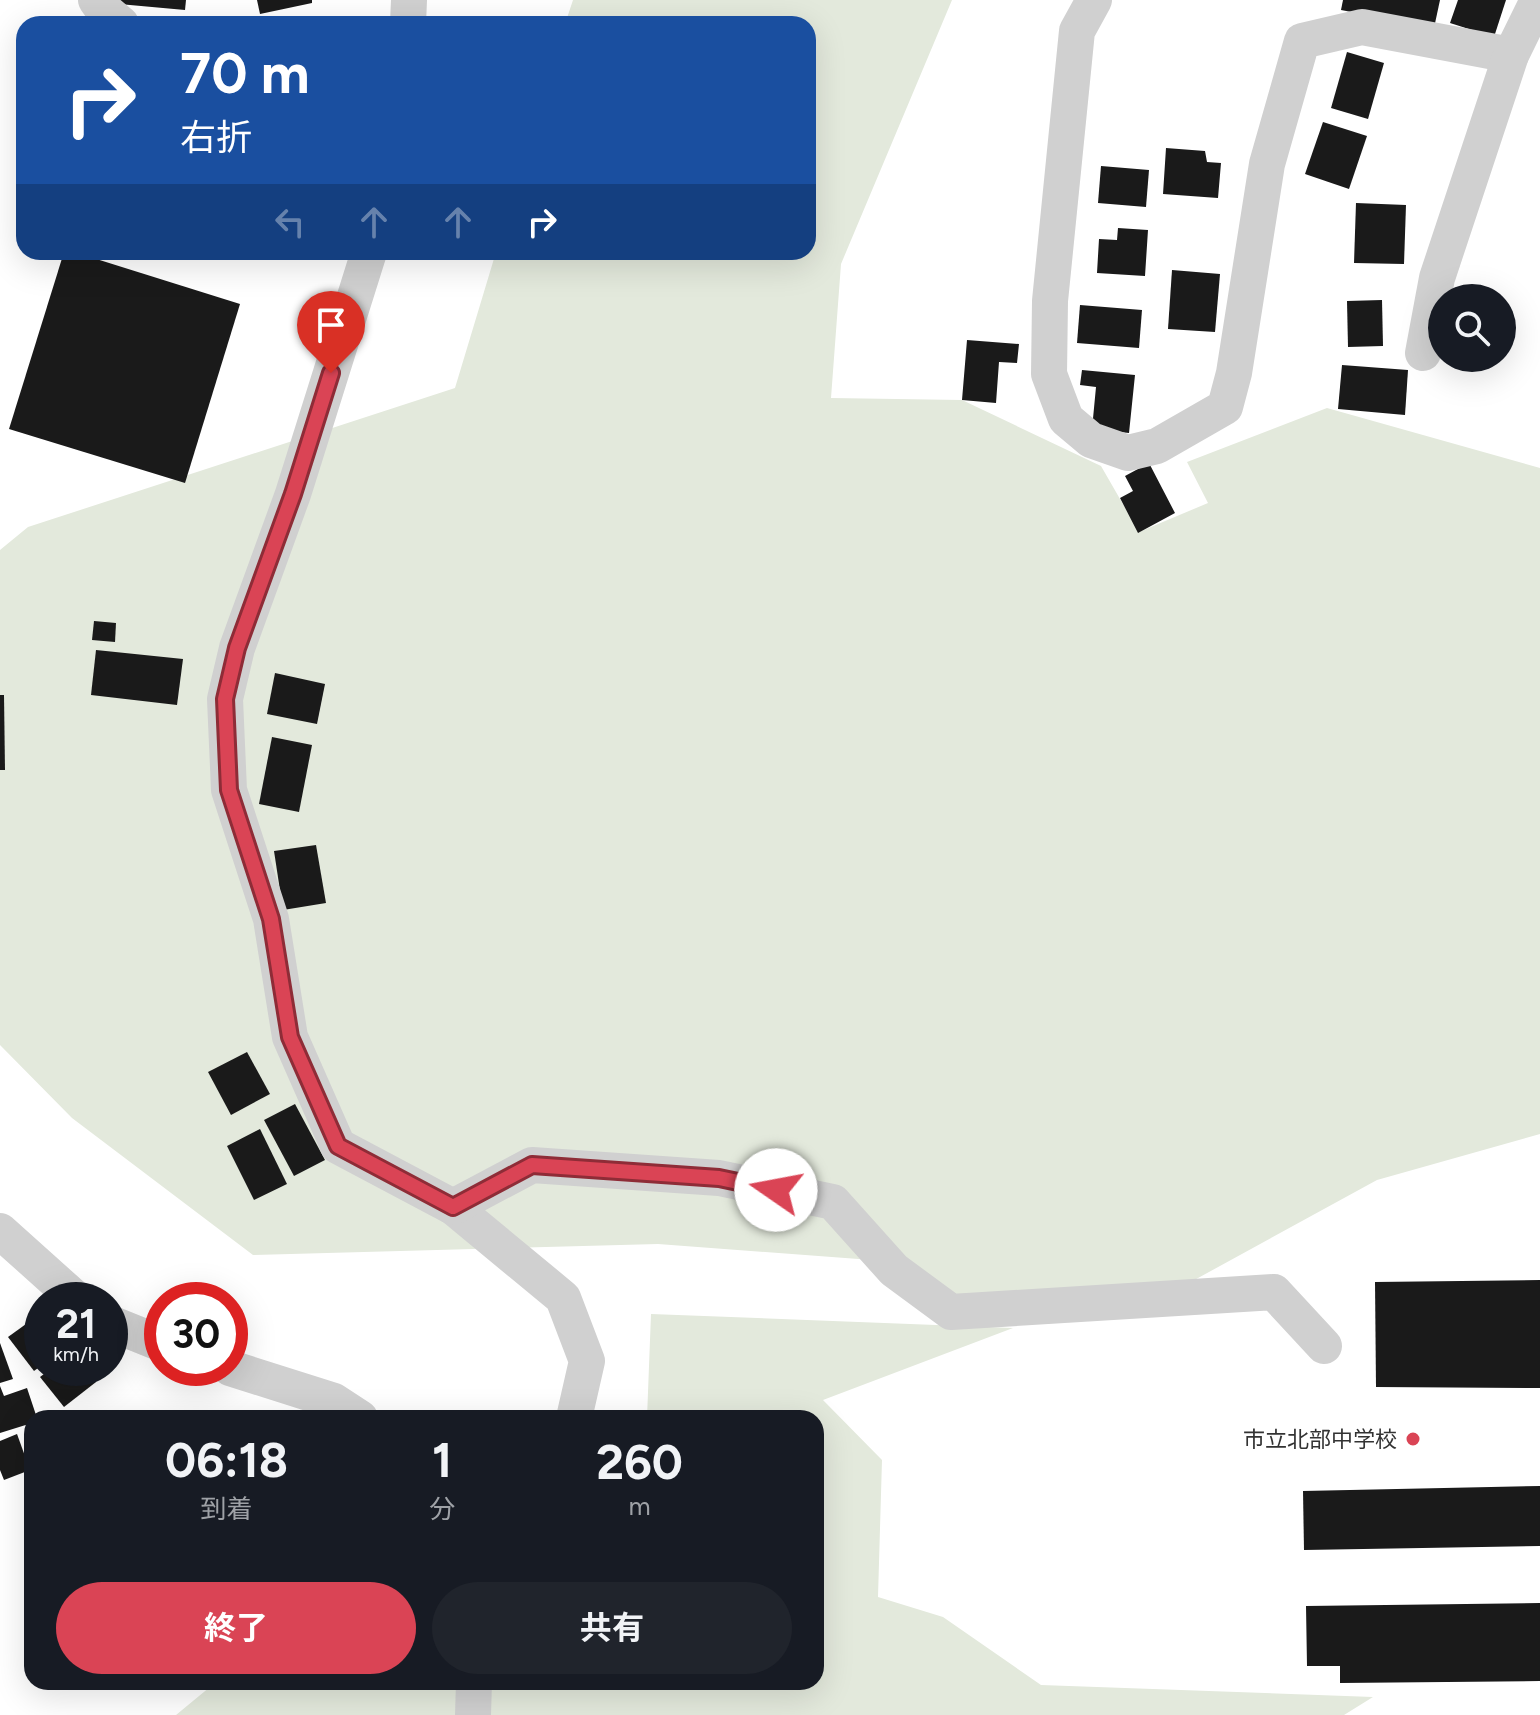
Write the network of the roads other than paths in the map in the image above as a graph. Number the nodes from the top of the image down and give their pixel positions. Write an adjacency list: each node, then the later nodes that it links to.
1 (96, 0): 4 (street)
2 (1094, 0): 5 (street)
3 (1538, 0): 5 (street)
4 (112, 16)
5 (1511, 55): 7 (street)
6 (366, 260): 8 (street)
7 (1423, 353)
8 (453, 1207): 11 (street); 14 (street)
9 (0, 1231): 10 (street)
10 (57, 1282)
11 (1324, 1346)
12 (248, 1374): 13 (street)
13 (344, 1410)
14 (576, 1410)
15 (474, 1690): 16 (street)
16 (473, 1715)

